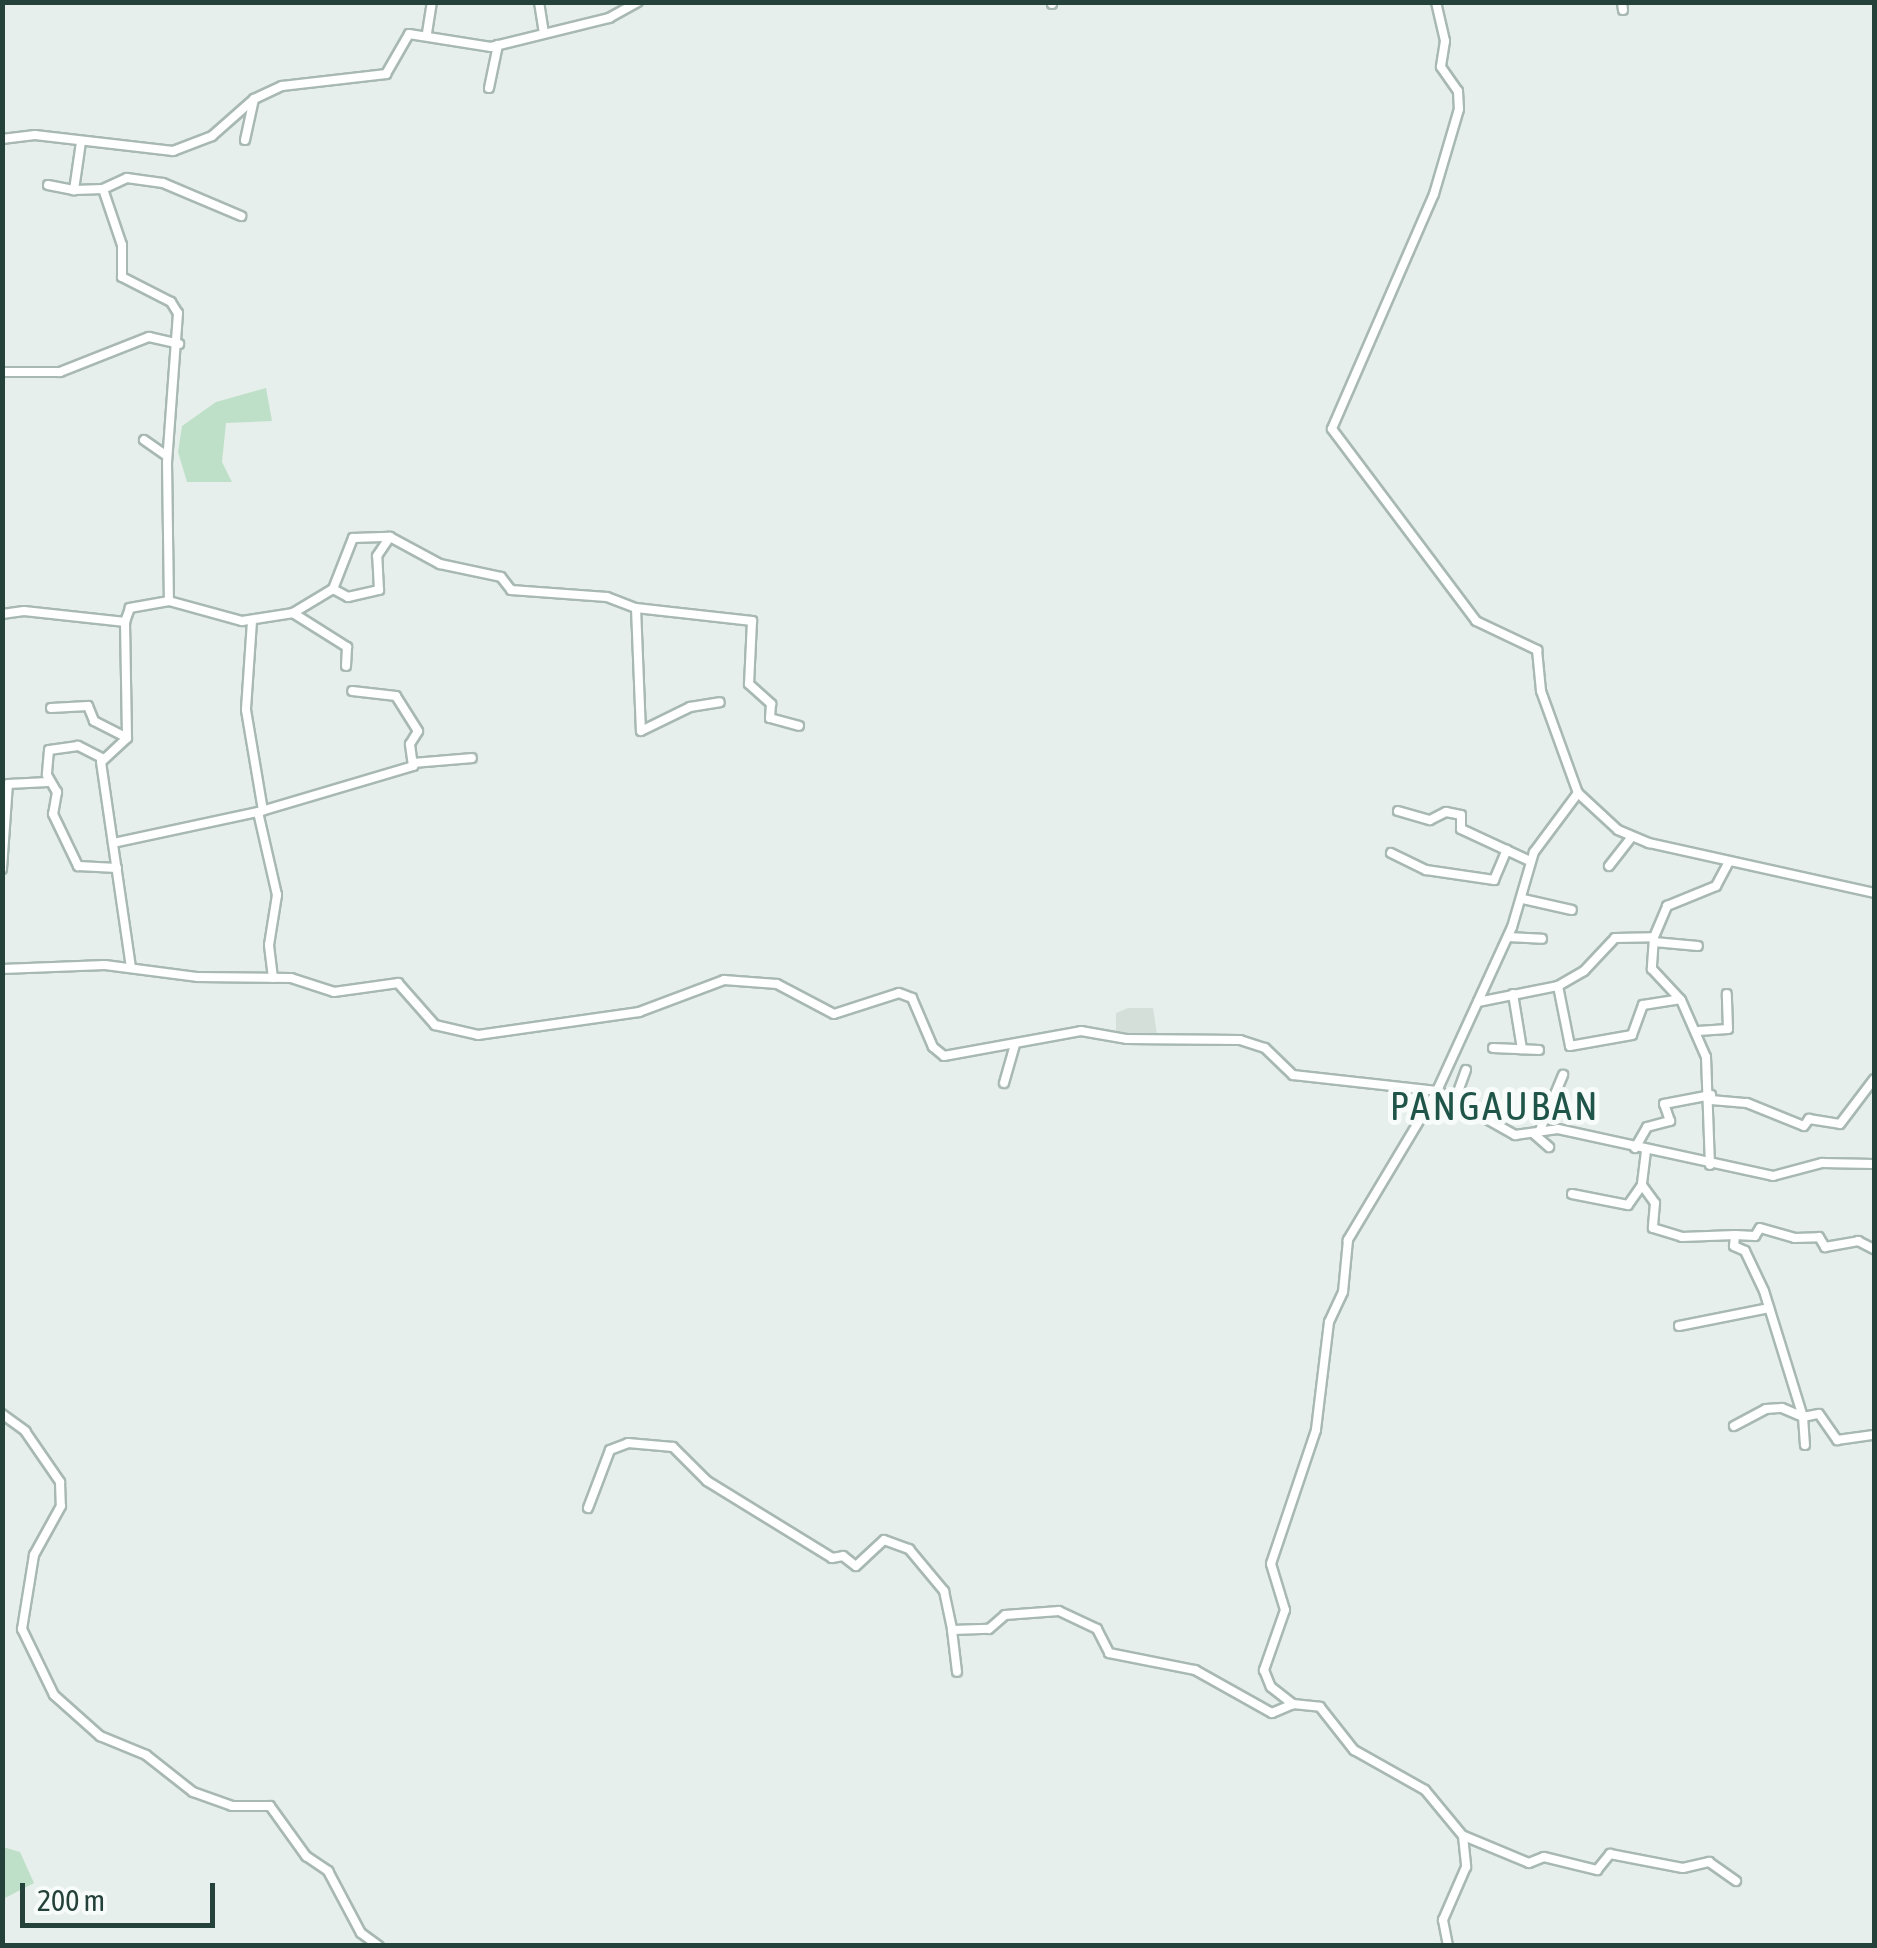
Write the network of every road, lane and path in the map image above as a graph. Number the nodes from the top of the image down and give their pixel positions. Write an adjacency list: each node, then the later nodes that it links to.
1 (432, 2): 5 (street)
2 (539, 2): 6 (street)
3 (638, 2): 6 (street)
4 (1436, 2): 39 (street)
5 (428, 33): 7 (street); 9 (street)
6 (544, 34): 7 (street)
7 (498, 45): 8 (street)
8 (489, 88)
9 (254, 100): 11 (street); 12 (street)
10 (2, 139): 12 (street)
11 (245, 140)
12 (81, 142): 15 (street)
13 (48, 185): 15 (street)
14 (103, 189): 15 (street); 16 (street); 17 (street)
15 (74, 190)
16 (240, 216)
17 (179, 344): 18 (street); 20 (street)
18 (2, 372)
19 (144, 440): 20 (street)
20 (167, 456): 23 (street)
21 (390, 538): 22 (street); 22 (street); 24 (street)
22 (333, 589): 25 (street)
23 (169, 601): 27 (street); 28 (street)
24 (636, 608): 31 (street); 33 (street)
25 (293, 613): 27 (street); 29 (street)
26 (2, 614): 28 (street)
27 (252, 621): 40 (street)
28 (126, 622): 34 (street)
29 (346, 666)
30 (352, 692): 37 (street)
31 (720, 702)
32 (51, 708): 34 (street)
33 (799, 726)
34 (127, 738): 35 (street)
35 (102, 758): 38 (street); 43 (street)
36 (472, 758): 37 (street)
37 (414, 763): 40 (street)
38 (48, 782): 49 (street); 50 (street)
39 (1578, 793): 42 (street); 46 (street)
40 (260, 811): 43 (street); 60 (street)
41 (1398, 811): 44 (street)
42 (1632, 837): 47 (street); 48 (street)
43 (113, 843): 49 (street)
44 (1507, 850): 45 (street); 46 (street)
45 (1391, 852)
46 (1530, 861): 52 (street)
47 (1728, 863): 51 (street); 56 (street)
48 (1609, 866)
49 (117, 868): 58 (street)
50 (2, 869)
51 (1874, 893)
52 (1523, 899): 53 (street); 54 (street)
53 (1572, 910)
54 (1508, 937): 55 (street); 65 (street)
55 (1542, 939)
56 (1654, 939): 57 (street); 61 (street); 64 (street)
57 (1698, 946)
58 (131, 967): 59 (street); 60 (street)
59 (2, 970)
60 (273, 978): 67 (street)
61 (1558, 986): 62 (street); 64 (street)
62 (1514, 994): 65 (street); 69 (street)
63 (1727, 994): 66 (street)
64 (1680, 1000): 66 (street)
65 (1478, 1002): 75 (street)
66 (1698, 1031): 76 (street)
67 (1014, 1045): 74 (street); 75 (street)
68 (1493, 1048): 69 (street)
69 (1522, 1050): 70 (street)
70 (1540, 1050)
71 (1466, 1070): 77 (street)
72 (1563, 1075): 78 (street)
73 (1874, 1080): 76 (street)
74 (1004, 1082)
75 (1437, 1092): 77 (street); 98 (street)
76 (1711, 1097): 80 (street); 83 (street)
77 (1455, 1100): 78 (street)
78 (1538, 1132): 79 (street); 80 (street)
79 (1549, 1147)
80 (1635, 1148): 81 (street)
81 (1646, 1151): 83 (street); 84 (street)
82 (1874, 1164): 83 (street)
83 (1710, 1166)
84 (1642, 1185): 85 (street); 86 (street)
85 (1572, 1194)
86 (1734, 1235): 87 (street); 88 (street)
87 (1874, 1249)
88 (1769, 1308): 89 (street); 91 (street)
89 (1679, 1326)
90 (2, 1414): 101 (street)
91 (1803, 1417): 92 (street); 93 (street); 94 (street)
92 (1734, 1426)
93 (1874, 1435)
94 (1805, 1445)
95 (588, 1508): 96 (street)
96 (952, 1630): 97 (street); 98 (street)
97 (957, 1672)
98 (1293, 1704): 99 (street)
99 (1463, 1836): 100 (street); 102 (street)
100 (1736, 1881)
101 (379, 1946)
102 (1448, 1946)

